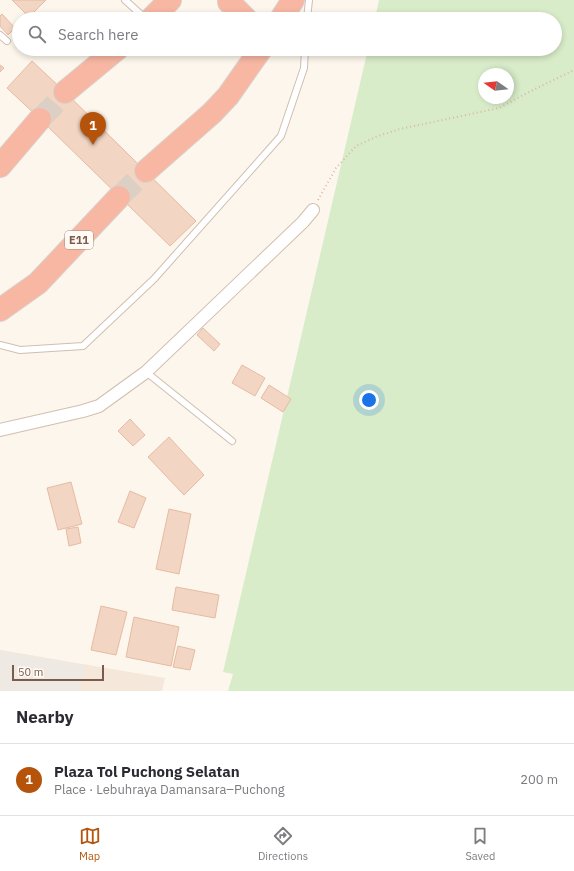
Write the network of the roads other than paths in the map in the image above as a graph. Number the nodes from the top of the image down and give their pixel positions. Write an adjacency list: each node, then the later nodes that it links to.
1 (125, 0): 6 (lane)
2 (170, 0): 7 (highway)
3 (229, 0): 8 (highway)
4 (293, 0): 9 (highway)
5 (309, 0): 10 (lane)
6 (138, 12)
7 (158, 12)
8 (239, 12)
9 (285, 12)
10 (308, 12)
11 (0, 35): 12 (lane)
12 (7, 41)
13 (109, 56): 16 (highway)
14 (256, 56): 19 (highway)
15 (305, 56): 23 (lane)
16 (65, 92)
17 (40, 119): 18 (highway)
18 (0, 166)
19 (146, 171)
20 (119, 198): 22 (highway, E11)
21 (313, 210): 24 (street)
22 (0, 310)
23 (0, 345)
24 (146, 372): 25 (street); 26 (lane)
25 (0, 430)
26 (232, 441)

